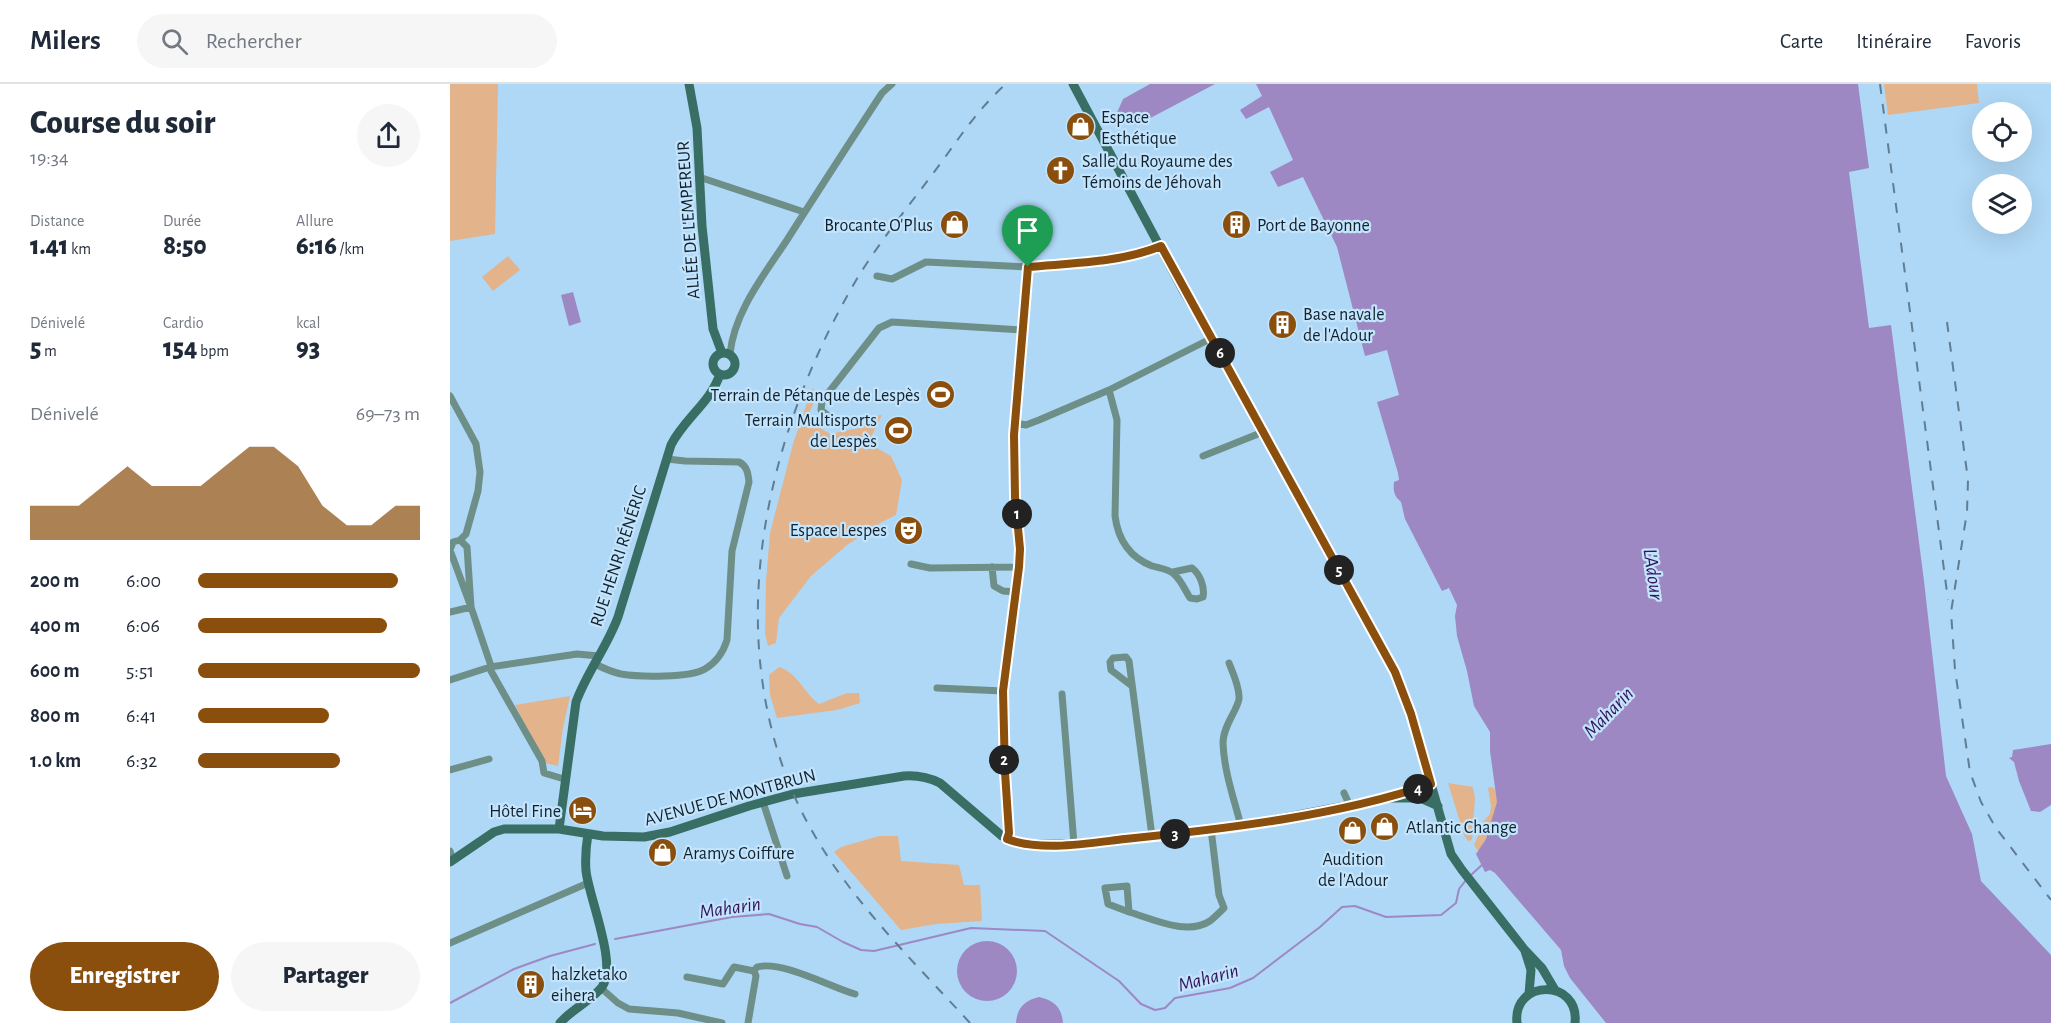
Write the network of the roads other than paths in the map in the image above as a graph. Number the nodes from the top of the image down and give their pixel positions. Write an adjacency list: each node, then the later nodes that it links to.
1 (689, 84): 4 (street, ALLÉE DE L'EMPEREUR)
2 (892, 84): 5 (street)
3 (1074, 84): 6 (street)
4 (699, 177): 5 (street); 11 (street, ALLÉE DE L'EMPEREUR)
5 (804, 212): 11 (street)
6 (1161, 246): 7 (street); 10 (street)
7 (1028, 267): 8 (street); 9 (street)
8 (877, 276)
9 (1024, 330): 15 (street); 16 (street)
10 (1212, 338): 13 (street); 17 (street)
11 (726, 353): 12 (street); 12 (street)
12 (720, 374): 19 (street, RUE HENRI RÉNÉRIC)
13 (1109, 390): 15 (street); 24 (street)
14 (450, 396): 20 (street)
15 (1016, 423): 23 (street)
16 (838, 424)
17 (1263, 432): 18 (street); 39 (street)
18 (1203, 456)
19 (667, 459): 28 (street, RUE HENRI RÉNÉRIC); 28 (street)
20 (460, 540): 26 (street); 26 (street)
21 (911, 564): 22 (street)
22 (992, 567): 23 (street); 25 (street)
23 (1019, 567): 25 (street)
24 (1173, 572): 24 (street)
25 (1016, 592): 34 (street)
26 (471, 607): 27 (street); 30 (street)
27 (450, 612)
28 (597, 660): 30 (street); 38 (street, RUE HENRI RÉNÉRIC)
29 (1229, 663): 45 (street)
30 (490, 667): 31 (street); 38 (street)
31 (450, 680)
32 (1132, 686): 49 (street)
33 (937, 688): 34 (street)
34 (1003, 691): 50 (street)
35 (1062, 694): 51 (street)
36 (489, 759): 37 (street)
37 (450, 770)
38 (564, 779): 46 (street, RUE HENRI RÉNÉRIC)
39 (1431, 784): 41 (street); 44 (street)
40 (1344, 793): 43 (street)
41 (1386, 798): 43 (street); 44 (street)
42 (764, 802): 48 (street, AVENUE DE MONTBRUN); 50 (street, AVENUE DE MONTBRUN); 53 (street)
43 (1350, 806): 45 (street)
44 (1438, 806): 57 (street)
45 (1241, 826): 47 (street)
46 (559, 828): 48 (street, AVENUE DE MONTBRUN); 52 (street, AVENUE DE MONTBRUN)
47 (1212, 829): 49 (street); 55 (street)
48 (588, 834): 54 (street)
49 (1152, 837): 51 (street)
50 (1007, 839): 51 (street)
51 (1074, 844)
52 (451, 858)
53 (787, 876)
54 (588, 883): 56 (street); 60 (street)
55 (1130, 912): 55 (street)
56 (450, 943)
57 (1524, 949): 61 (street); 63 (street)
58 (754, 971): 59 (street); 62 (street); 68 (street)
59 (687, 978)
60 (601, 988): 66 (street); 67 (street)
61 (1555, 990): 63 (street); 65 (street)
62 (855, 994)
63 (1530, 994): 64 (street)
64 (1515, 1021)
65 (1577, 1022)
66 (560, 1023)
67 (722, 1023)
68 (748, 1023)

